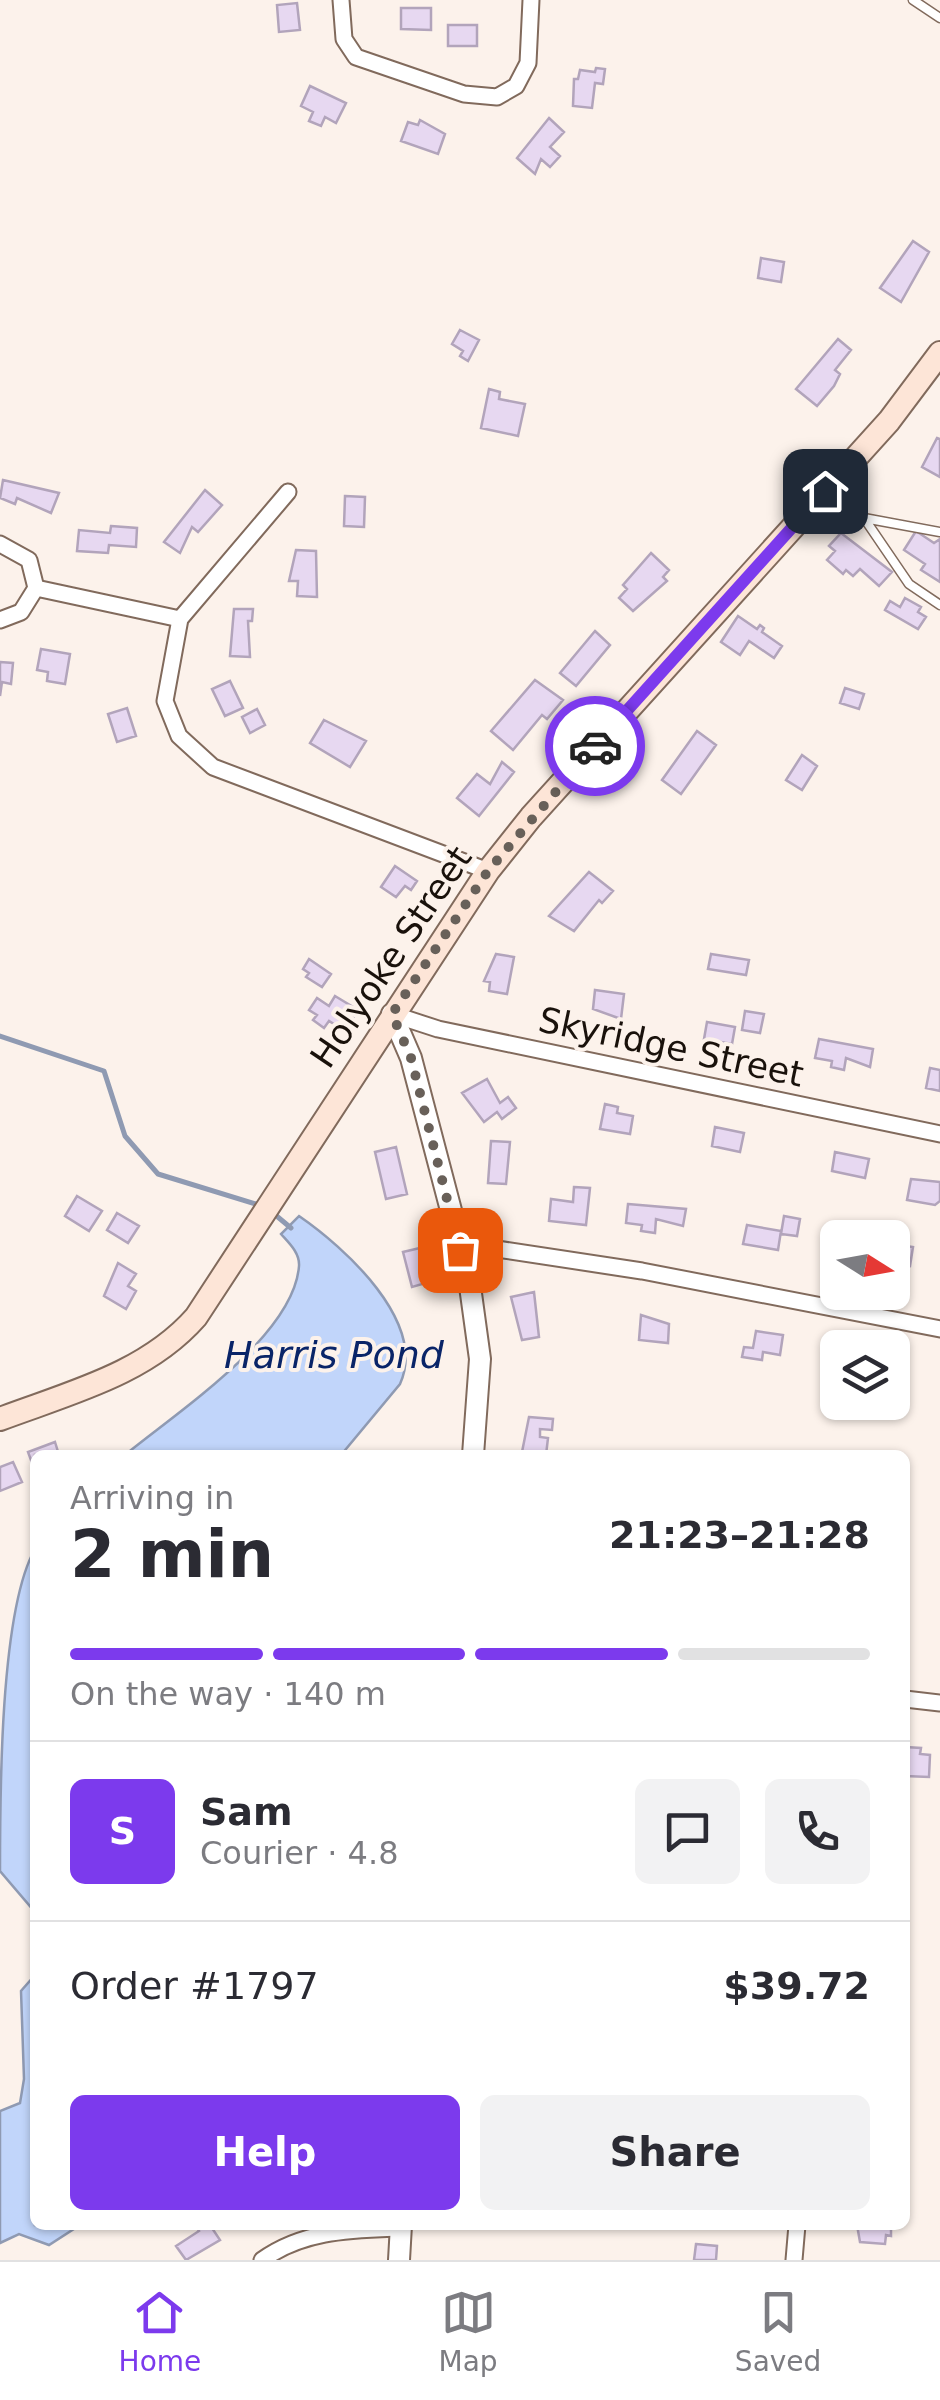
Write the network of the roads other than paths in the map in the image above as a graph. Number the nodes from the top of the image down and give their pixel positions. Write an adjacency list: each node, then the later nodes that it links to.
1 (341, 0): 2 (street)
2 (531, 0)
3 (912, 0): 4 (lane)
4 (940, 18)
5 (940, 353): 6 (main road, Holyoke Street)
6 (825, 491): 8 (lane); 15 (main road, Holyoke Street)
7 (288, 492): 13 (street)
8 (864, 518): 9 (lane); 12 (lane)
9 (940, 532)
10 (0, 544): 11 (street)
11 (36, 588): 13 (street); 14 (street)
12 (940, 605)
13 (180, 619): 15 (street)
14 (0, 620)
15 (488, 871): 16 (main road, Holyoke Street)
16 (392, 1014): 17 (street, Skyridge Street); 18 (street); 20 (main road, Holyoke Street)
17 (940, 1134)
18 (460, 1250): 19 (street); 21 (street)
19 (940, 1329)
20 (0, 1420)
21 (474, 1450)
22 (910, 1700): 23 (street)
23 (940, 1703)
24 (357, 2230): 27 (street)
25 (401, 2230): 28 (street)
26 (797, 2230): 29 (street)
27 (262, 2260)
28 (399, 2260)
29 (794, 2260)

